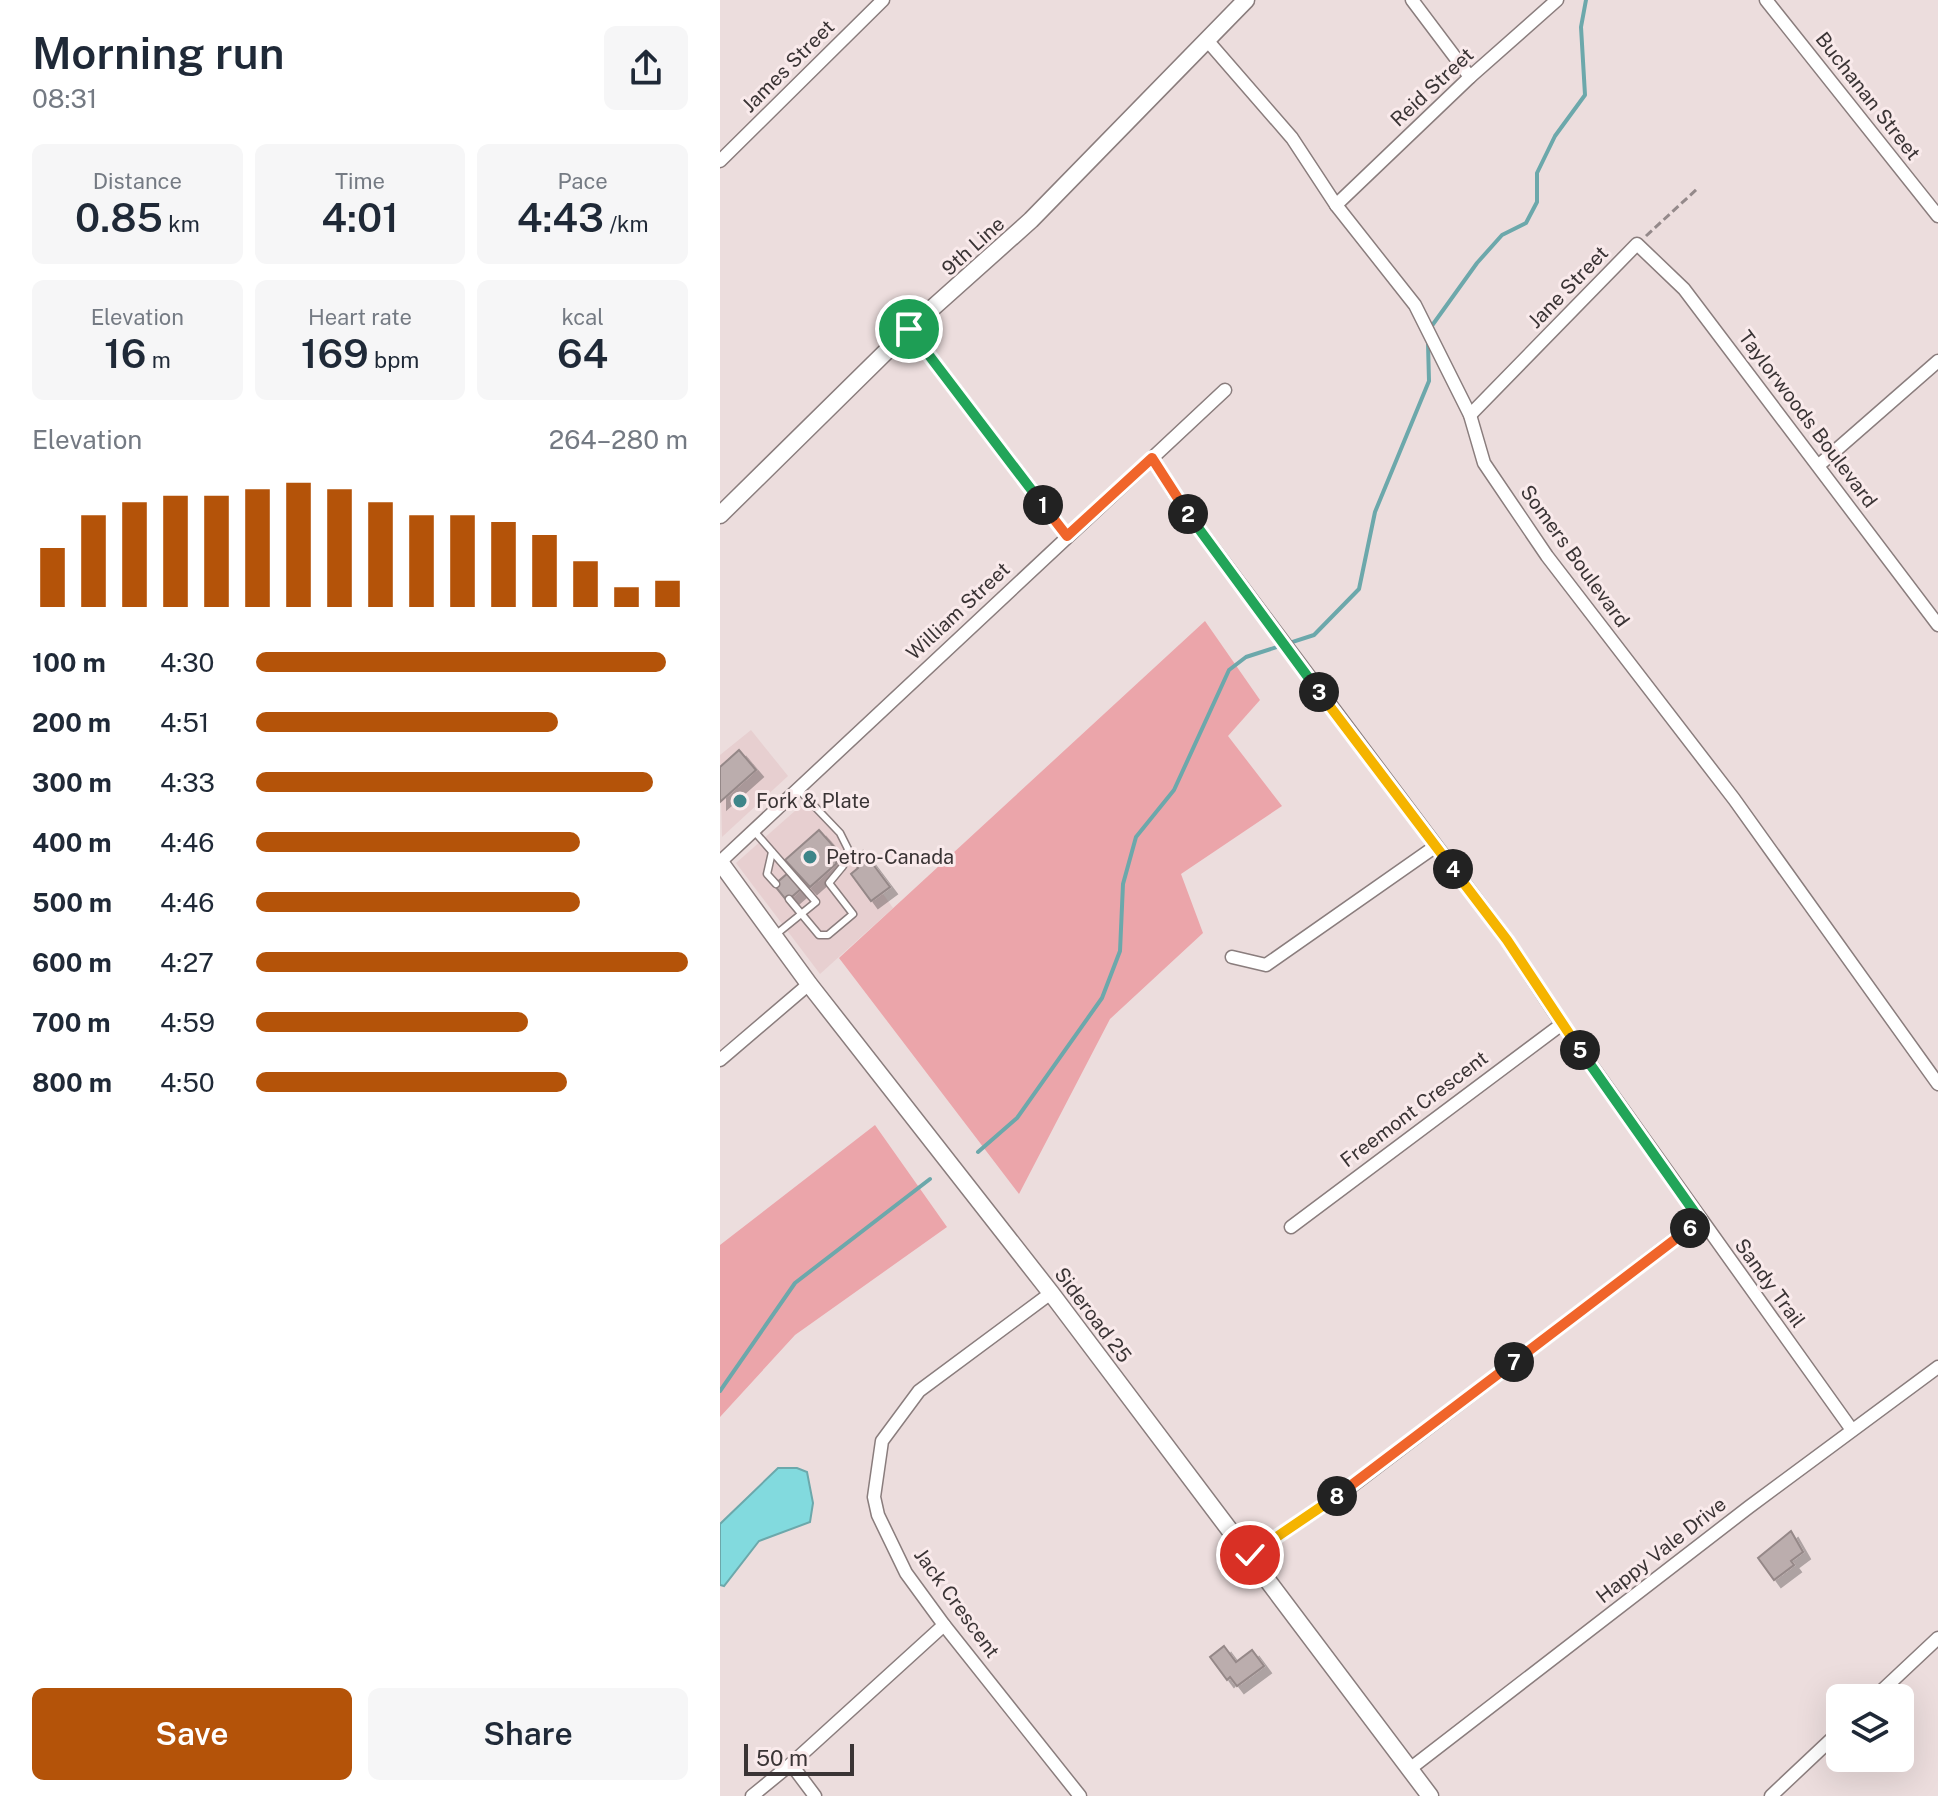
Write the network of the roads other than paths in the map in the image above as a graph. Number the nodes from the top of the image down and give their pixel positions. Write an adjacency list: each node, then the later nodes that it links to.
1 (883, 0): 8 (street, James Street)
2 (1246, 0): 6 (main road, 9th Line)
3 (1412, 0): 7 (street)
4 (1557, 0): 7 (street, Reid Street)
5 (1766, 0): 10 (street, Buchanan Street)
6 (1206, 39): 9 (street, Somers Boulevard); 12 (main road, 9th Line)
7 (1470, 77): 9 (street, Reid Street)
8 (720, 161)
9 (1336, 205): 15 (street, Somers Boulevard)
10 (1938, 216)
11 (1637, 244): 15 (street, Jane Street); 17 (street, Taylorwoods Boulevard)
12 (909, 329): 18 (main road, 9th Line); 19 (street)
13 (1938, 361): 17 (street)
14 (1225, 390): 16 (street, William Street)
15 (1470, 415): 34 (street, Somers Boulevard)
16 (1152, 458): 19 (street, William Street); 23 (street, Sandy Trail)
17 (1819, 465): 20 (street, Taylorwoods Boulevard)
18 (720, 515)
19 (1067, 536): 21 (street, William Street)
20 (1938, 625)
21 (798, 789): 22 (street, William Street); 28 (lane)
22 (754, 831): 24 (lane); 25 (street, William Street)
23 (1436, 846): 30 (street); 32 (street, Sandy Trail)
24 (772, 852): 26 (lane); 28 (lane)
25 (720, 862): 29 (main road, Sideroad 25)
26 (776, 884)
27 (789, 899): 28 (lane)
28 (801, 914): 29 (lane)
29 (774, 936): 31 (main road, Sideroad 25)
30 (1232, 957)
31 (809, 984): 33 (street); 37 (main road, Sideroad 25)
32 (1562, 1024): 35 (street, Sandy Trail); 36 (street, Freemont Crescent)
33 (720, 1060)
34 (1938, 1084)
35 (1700, 1220): 39 (street, Sandy Trail); 40 (street)
36 (1291, 1227)
37 (1051, 1293): 40 (main road, Sideroad 25); 41 (street, Jack Crescent)
38 (1938, 1367): 39 (street, Happy Vale Drive)
39 (1852, 1430): 46 (street, Happy Vale Drive)
40 (1250, 1555): 46 (main road, Sideroad 25)
41 (944, 1625): 45 (street); 49 (street, Jack Crescent)
42 (1938, 1638): 43 (street)
43 (1889, 1684)
44 (1826, 1744): 51 (street)
45 (791, 1764): 47 (street); 48 (street)
46 (1411, 1768): 50 (main road, Sideroad 25)
47 (752, 1796)
48 (815, 1796)
49 (1080, 1796)
50 (1430, 1796)
51 (1771, 1796)

